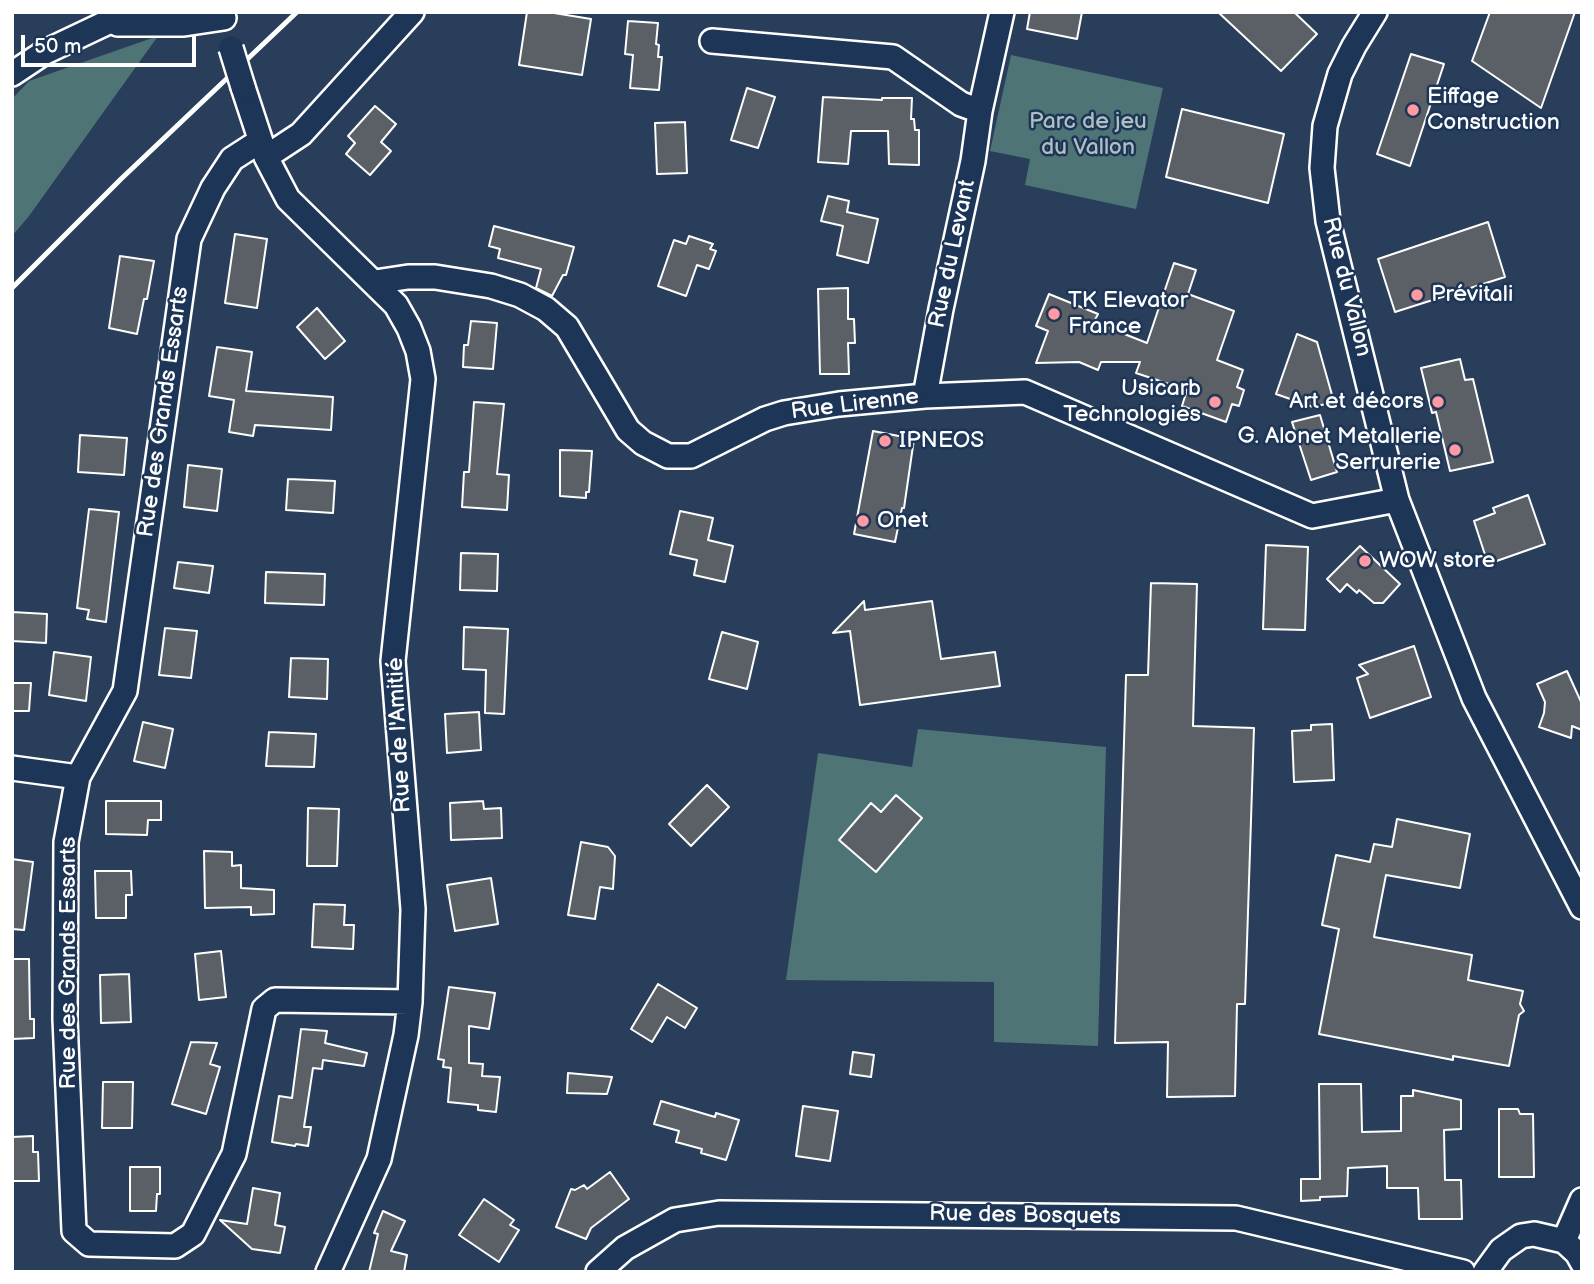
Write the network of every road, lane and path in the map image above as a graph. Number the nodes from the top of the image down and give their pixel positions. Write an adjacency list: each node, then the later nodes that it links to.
1 (138, 12): 6 (street)
2 (412, 12): 10 (street)
3 (1002, 12): 9 (street, Rue du Levant)
4 (1375, 12): 13 (street, Rue du Vallon)
5 (224, 15): 6 (street); 10 (street, Rue de l'Amitié, bridge)
6 (104, 24): 8 (street)
7 (712, 41): 9 (street)
8 (12, 74)
9 (980, 111): 12 (street, Rue du Levant)
10 (263, 149): 11 (street, Rue de l'Amitié); 15 (street, Rue des Grands Essarts)
11 (375, 282): 12 (street, Rue Lirenne); 17 (street, Rue de l'Amitié)
12 (925, 396): 13 (street, Rue Lirenne)
13 (1397, 499): 16 (street, Rue du Vallon)
14 (12, 768): 15 (street)
15 (78, 777): 17 (street, Rue des Grands Essarts)
16 (1580, 900)
17 (410, 1002): 21 (street, Rue de l'Amitié)
18 (1582, 1200): 19 (street)
19 (1564, 1241): 20 (street); 24 (street)
20 (1582, 1262)
21 (328, 1272)
22 (598, 1272): 23 (street, Rue des Bosquets)
23 (1463, 1272)
24 (1485, 1272)

